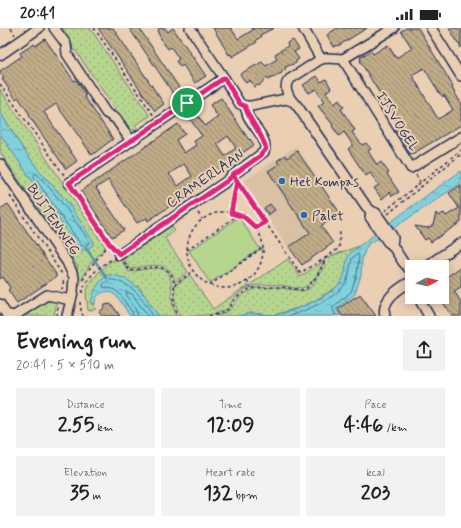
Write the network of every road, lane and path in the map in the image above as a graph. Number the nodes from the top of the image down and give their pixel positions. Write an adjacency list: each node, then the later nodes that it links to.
1 (39, 28): 8 (street)
2 (54, 28): 18 (street)
3 (94, 28): 16 (path)
4 (190, 28): 12 (street)
5 (303, 28): 9 (street)
6 (394, 28): 10 (street)
7 (431, 28): 11 (street)
8 (0, 55)
9 (321, 59): 10 (street); 14 (street)
10 (344, 60): 22 (street, IJSVOGEL)
11 (461, 76)
12 (224, 78): 15 (street); 16 (street)
13 (0, 84): 23 (path)
14 (290, 100): 15 (street); 30 (street)
15 (245, 106): 38 (street, CRAMERLAAN)
16 (158, 122): 18 (street)
17 (461, 137): 22 (street, IJSVOGEL)
18 (131, 141): 23 (street)
19 (461, 150): 24 (path)
20 (461, 154): 25 (path)
21 (0, 164): 51 (street, BUITENWEG)
22 (411, 168): 24 (path)
23 (69, 183): 34 (path)
24 (421, 183): 25 (path); 27 (path)
25 (423, 185): 30 (path)
26 (10, 196): 50 (path)
27 (385, 212)
28 (231, 213): 29 (path); 31 (path); 37 (path)
29 (239, 215): 32 (path); 37 (path)
30 (381, 221): 41 (street)
31 (265, 222): 32 (path); 39 (path)
32 (256, 228): 36 (path)
33 (340, 232): 39 (path)
34 (109, 243): 38 (path); 43 (path)
35 (461, 243): 40 (street)
36 (262, 248): 44 (path); 47 (path)
37 (187, 250): 42 (path)
38 (119, 254): 45 (path); 49 (path)
39 (327, 257): 48 (path)
40 (436, 260)
41 (405, 266)
42 (193, 271): 45 (path); 47 (path)
43 (82, 281)
44 (247, 281): 47 (path); 48 (path)
45 (174, 284): 58 (path)
46 (405, 284): 60 (street)
47 (210, 285)
48 (251, 288): 59 (path)
49 (82, 294)
50 (60, 297): 51 (street); 54 (street); 55 (path)
51 (76, 300): 56 (street, BUITENWEG); 57 (path)
52 (0, 304): 54 (street)
53 (422, 304): 61 (street)
54 (14, 316)
55 (57, 316)
56 (67, 316)
57 (83, 316)
58 (179, 316)
59 (209, 316)
60 (385, 316)
61 (429, 316)

